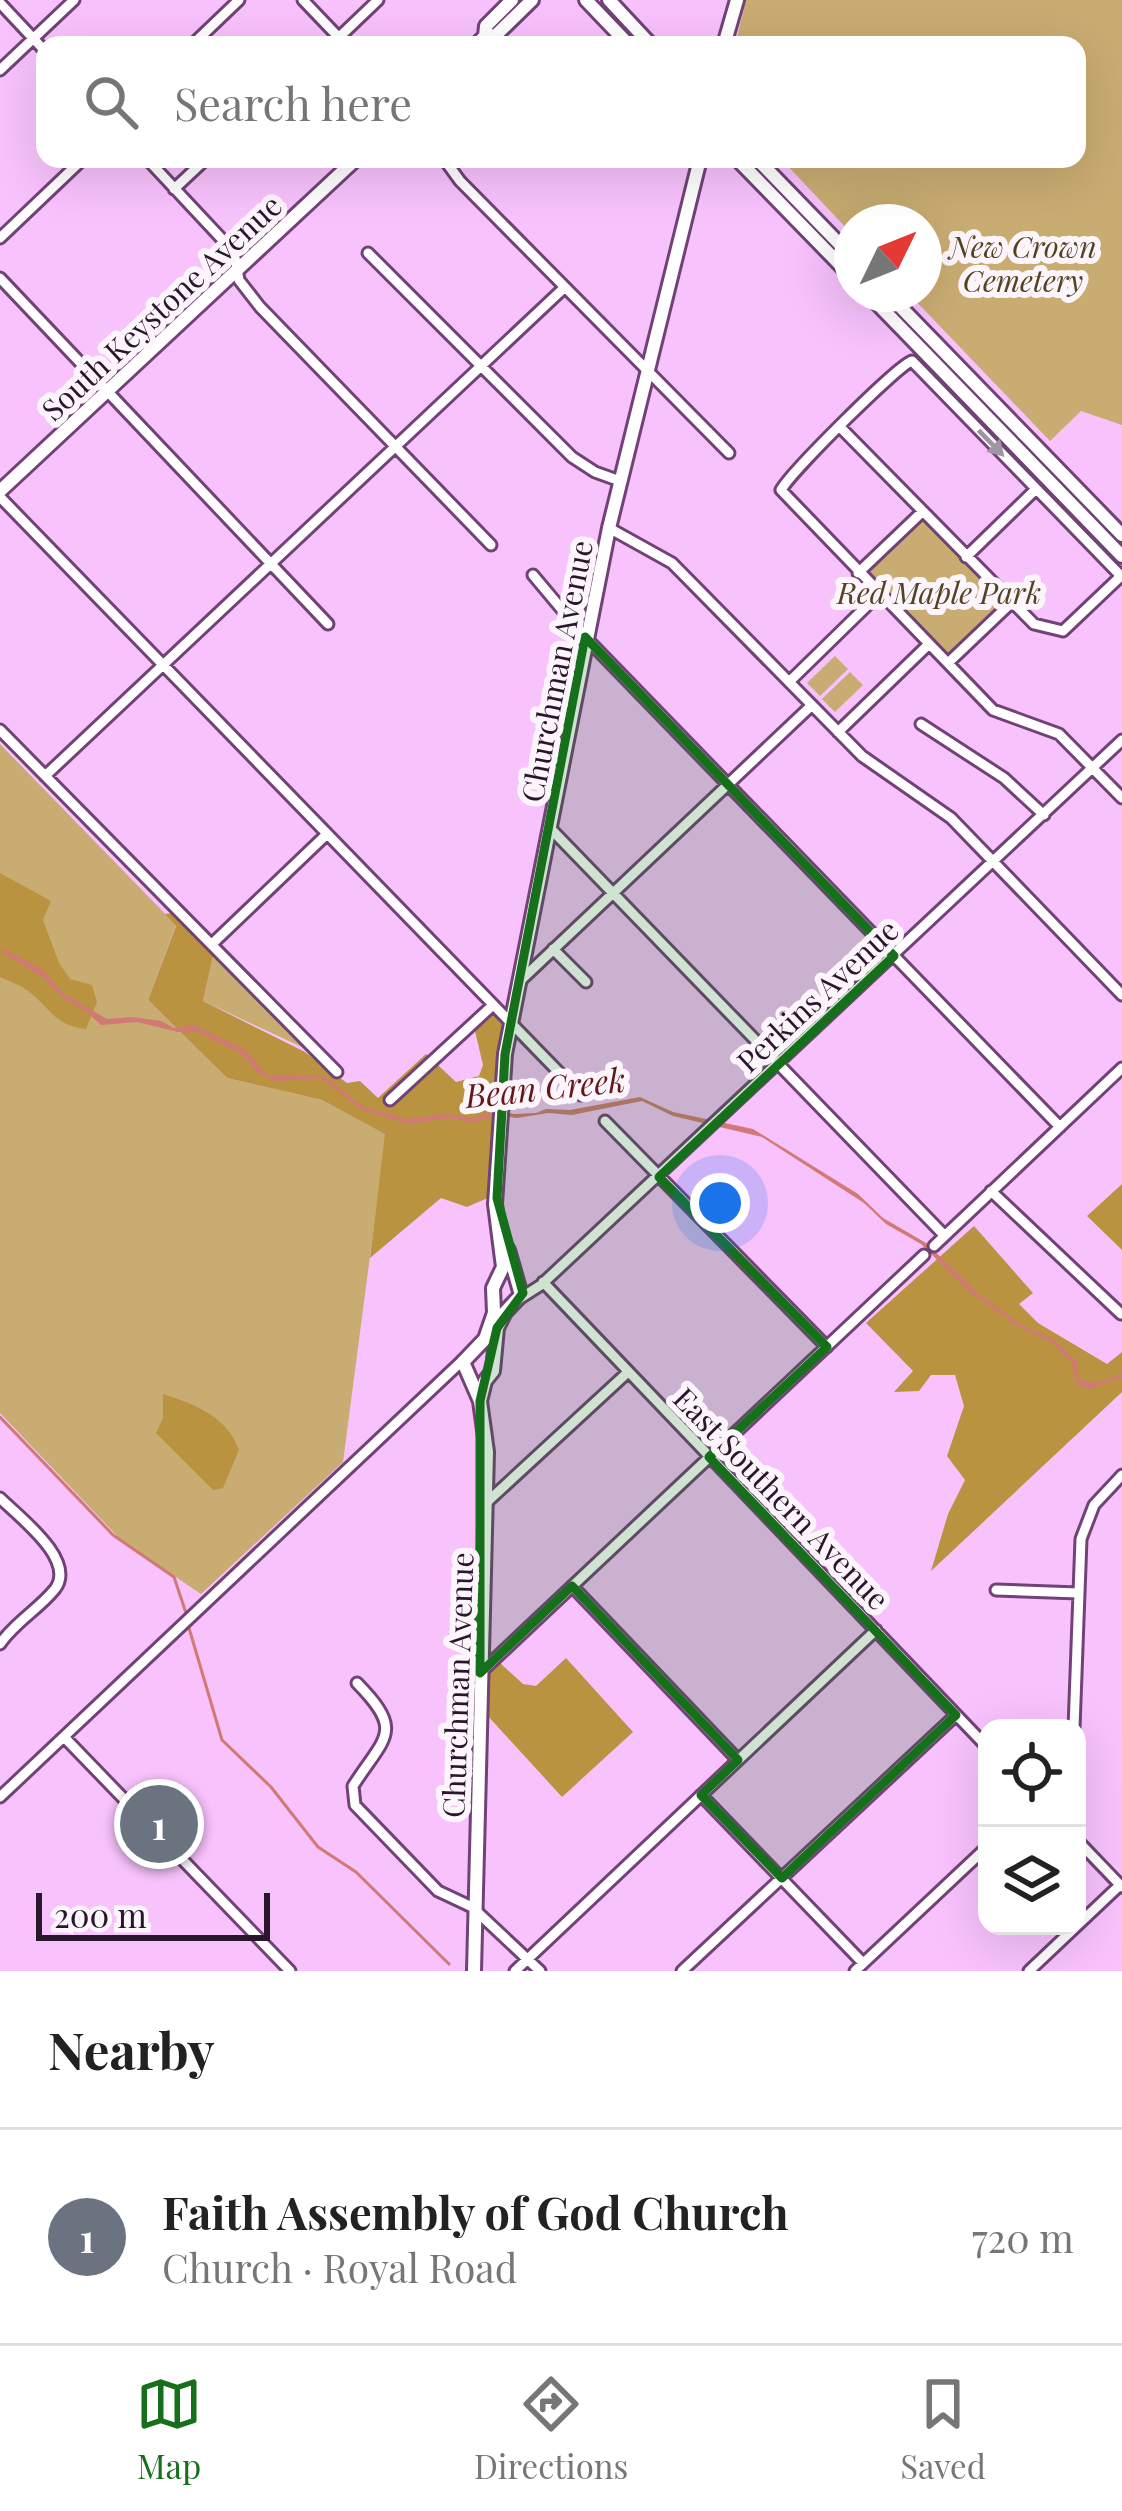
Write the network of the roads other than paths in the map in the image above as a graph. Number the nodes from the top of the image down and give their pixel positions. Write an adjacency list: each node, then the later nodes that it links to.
1 (74, 0): 19 (street)
2 (239, 0): 11 (street)
3 (303, 0): 12 (street)
4 (378, 0): 13 (street)
5 (512, 0): 14 (main road)
6 (532, 0): 15 (main road)
7 (586, 0): 16 (main road)
8 (608, 0): 17 (main road)
9 (737, 0): 18 (main road)
10 (0, 3): 19 (street)
11 (201, 36)
12 (333, 36)
13 (344, 36)
14 (482, 36)
15 (493, 36)
16 (620, 36)
17 (642, 36)
18 (727, 36)
19 (33, 38): 20 (street); 21 (street)
20 (36, 41)
21 (0, 70)
22 (74, 168): 32 (street)
23 (155, 168): 30 (street)
24 (196, 168): 30 (street)
25 (346, 168): 35 (main road, South Keystone Avenue)
26 (450, 168): 37 (street)
27 (698, 168): 41 (main road, Churchman Avenue)
28 (746, 168): 34 (main road)
29 (767, 168): 31 (main road)
30 (174, 189): 35 (street)
31 (834, 237)
32 (0, 238)
33 (368, 254): 40 (street)
34 (834, 259)
35 (237, 267): 42 (main road, South Keystone Avenue); 44 (street)
36 (0, 278): 42 (street)
37 (565, 287): 40 (street); 41 (street)
38 (886, 312): 46 (main road)
39 (904, 312): 46 (main road)
40 (482, 369): 44 (street); 47 (street)
41 (646, 369): 45 (street); 47 (main road, Churchman Avenue)
42 (107, 390): 48 (main road, South Keystone Avenue); 55 (street)
43 (841, 428): 46 (street, one-way to 46); 49 (street); 56 (street)
44 (394, 446): 52 (street); 55 (street)
45 (729, 453)
46 (1047, 478): 51 (main road); 53 (main road); 54 (street); 58 (street)
47 (620, 481): 50 (main road, Churchman Avenue)
48 (0, 494): 64 (street)
49 (922, 512): 54 (street); 56 (street)
50 (609, 528): 62 (main road, Churchman Avenue); 66 (street)
51 (1122, 535)
52 (491, 545)
53 (1122, 556)
54 (966, 557): 60 (street)
55 (272, 564): 61 (street); 64 (street)
56 (858, 573): 59 (street)
57 (533, 575): 62 (street)
58 (1122, 576): 60 (street)
59 (879, 594): 63 (street); 66 (street)
60 (1011, 603): 65 (street)
61 (328, 624)
62 (586, 637): 74 (street); 77 (main road, Churchman Avenue)
63 (929, 644): 65 (street); 70 (street)
64 (162, 664): 73 (street); 78 (street)
65 (947, 664): 72 (street)
66 (789, 682): 67 (street)
67 (812, 706): 70 (street); 74 (street)
68 (921, 724): 76 (street)
69 (0, 730): 73 (street)
70 (838, 732): 79 (street)
71 (1122, 740): 72 (street, Perkins Avenue)
72 (1093, 768): 75 (street); 76 (street, Perkins Avenue)
73 (45, 776): 81 (street)
74 (729, 784): 80 (street); 83 (street)
75 (1122, 798)
76 (1044, 814): 79 (street, Perkins Avenue)
77 (548, 827): 80 (street); 84 (main road, Churchman Avenue)
78 (327, 834): 81 (street); 87 (street)
79 (994, 862): 83 (street, Perkins Avenue); 86 (street)
80 (613, 893): 82 (street); 89 (street)
81 (212, 944): 91 (street)
82 (554, 949): 84 (street); 85 (street)
83 (894, 956): 89 (street, Perkins Avenue); 95 (street)
84 (518, 982): 88 (main road, Churchman Avenue)
85 (586, 982)
86 (1122, 994)
87 (493, 1005): 88 (street); 93 (street)
88 (511, 1024): 92 (street); 98 (main road, Churchman Avenue)
89 (779, 1064): 96 (street, Perkins Avenue); 99 (street)
90 (1122, 1068): 95 (street)
91 (338, 1072)
92 (581, 1095)
93 (390, 1100)
94 (605, 1120): 96 (street)
95 (1060, 1127): 97 (street)
96 (659, 1177): 104 (street, Perkins Avenue); 107 (street)
97 (991, 1191): 99 (street); 106 (street)
98 (497, 1198): 102 (main road, Churchman Avenue); 103 (main road, Churchman Avenue)
99 (944, 1235): 100 (street)
100 (934, 1246)
101 (924, 1255): 107 (street)
102 (498, 1280): 103 (main road); 105 (main road, Churchman Avenue)
103 (519, 1281): 104 (street); 105 (main road, Churchman Avenue)
104 (543, 1282): 105 (street, Perkins Avenue); 109 (street, East Southern Avenue)
105 (508, 1302): 108 (main road, Churchman Avenue); 111 (main road, Churchman Avenue)
106 (1121, 1314)
107 (827, 1347): 113 (street)
108 (464, 1360): 110 (main road, Churchman Avenue); 126 (street)
109 (627, 1373): 113 (street, East Southern Avenue); 116 (street)
110 (467, 1377): 111 (main road); 112 (main road, Churchman Avenue)
111 (488, 1377): 112 (main road, Churchman Avenue)
112 (480, 1401): 116 (main road, Churchman Avenue)
113 (709, 1457): 117 (street); 120 (street, East Southern Avenue)
114 (1122, 1475): 119 (street)
115 (0, 1498): 121 (street)
116 (486, 1503): 122 (main road, Churchman Avenue)
117 (572, 1586): 122 (street); 128 (street)
118 (996, 1591): 119 (street)
119 (1078, 1593): 125 (street)
120 (875, 1630): 124 (street, East Southern Avenue); 128 (street)
121 (0, 1643)
122 (480, 1673): 135 (main road, Churchman Avenue)
123 (356, 1683): 135 (street)
124 (956, 1715): 127 (street, East Southern Avenue); 133 (street)
125 (1074, 1719)
126 (64, 1736): 130 (street); 138 (street)
127 (978, 1738)
128 (739, 1760): 129 (street)
129 (701, 1795): 133 (street); 136 (street)
130 (0, 1797)
131 (1086, 1849): 134 (street)
132 (978, 1855): 137 (street)
133 (782, 1878): 137 (street); 142 (street)
134 (1121, 1886): 143 (street)
135 (475, 1909): 136 (street); 139 (main road, Churchman Avenue)
136 (528, 1958): 140 (street); 141 (street)
137 (859, 1967)
138 (290, 1971)
139 (474, 1971)
140 (514, 1971)
141 (541, 1971)
142 (682, 1971)
143 (1029, 1971)

